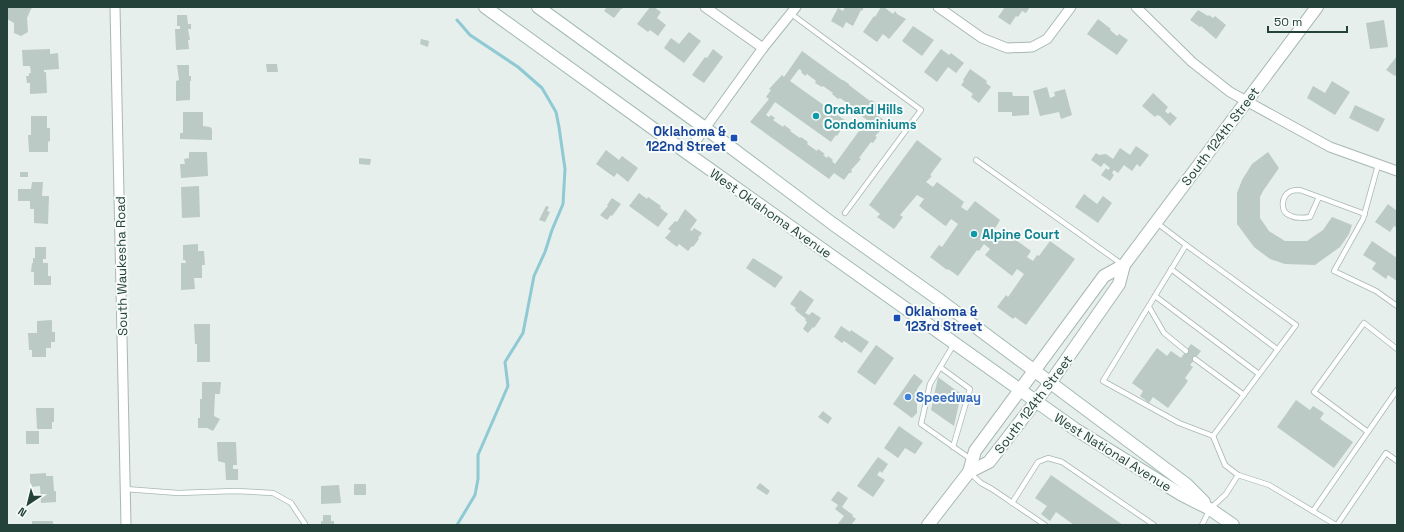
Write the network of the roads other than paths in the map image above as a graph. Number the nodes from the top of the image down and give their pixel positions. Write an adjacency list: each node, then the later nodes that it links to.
1 (115, 7): 48 (street, South Waukesha Road)
2 (485, 7): 13 (main road, West Oklahoma Avenue)
3 (538, 7): 12 (main road, West Oklahoma Avenue)
4 (705, 7): 10 (street)
5 (938, 7): 6 (street)
6 (1071, 7)
7 (1136, 7): 11 (street)
8 (1317, 7): 11 (main road, South 124th Street)
9 (793, 10): 10 (street); 18 (lane)
10 (763, 48): 12 (street)
11 (1247, 102): 15 (street); 20 (main road, South 124th Street)
12 (705, 128): 13 (street); 25 (main road, West Oklahoma Avenue)
13 (687, 153): 28 (main road, West Oklahoma Avenue)
14 (976, 160): 22 (lane)
15 (1378, 164): 16 (street); 19 (lane)
16 (1397, 171)
17 (1319, 197): 17 (lane); 19 (lane)
18 (845, 213)
19 (1365, 214): 26 (lane)
20 (1156, 223): 21 (lane); 22 (main road, South 124th Street)
21 (1186, 245): 23 (lane); 31 (lane)
22 (1124, 266): 35 (main road, South 124th Street); 37 (main road, South 124th Street)
23 (1172, 269): 24 (lane); 31 (lane)
24 (1155, 296): 27 (lane); 36 (lane)
25 (941, 301): 28 (lane); 35 (main road, West Oklahoma Avenue)
26 (1397, 306)
27 (1149, 307): 32 (lane); 43 (lane)
28 (924, 322): 29 (main road, West Oklahoma Avenue)
29 (954, 344): 34 (lane); 38 (main road, West Oklahoma Avenue)
30 (1397, 349): 42 (lane)
31 (1278, 350): 36 (lane)
32 (1186, 351)
33 (1195, 359): 40 (lane)
34 (940, 367): 44 (lane); 44 (lane)
35 (1034, 371): 37 (main road, West National Avenue); 38 (main road, South 124th Street)
36 (1259, 374): 40 (lane)
37 (1050, 383): 41 (main road, South 124th Street); 50 (main road, West National Avenue)
38 (1019, 390): 41 (main road, West National Avenue); 46 (main road, South 124th Street)
39 (1397, 390): 42 (lane)
40 (1244, 395): 43 (lane)
41 (1036, 402): 46 (main road, South 124th Street); 50 (main road, West National Avenue)
42 (1368, 432): 51 (lane)
43 (1213, 436): 47 (lane)
44 (953, 447): 46 (lane)
45 (1397, 461): 59 (lane)
46 (970, 466): 49 (lane); 54 (main road, South 124th Street)
47 (1238, 475): 50 (lane); 51 (lane)
48 (125, 489): 52 (lane); 53 (street, South Waukesha Road)
49 (1012, 502): 55 (lane); 56 (lane)
50 (1210, 509): 57 (lane); 58 (main road, West National Avenue)
51 (1313, 511): 59 (lane)
52 (305, 524)
53 (126, 525)
54 (928, 525)
55 (1045, 525)
56 (1154, 525)
57 (1202, 525)
58 (1233, 525)
59 (1336, 525)

